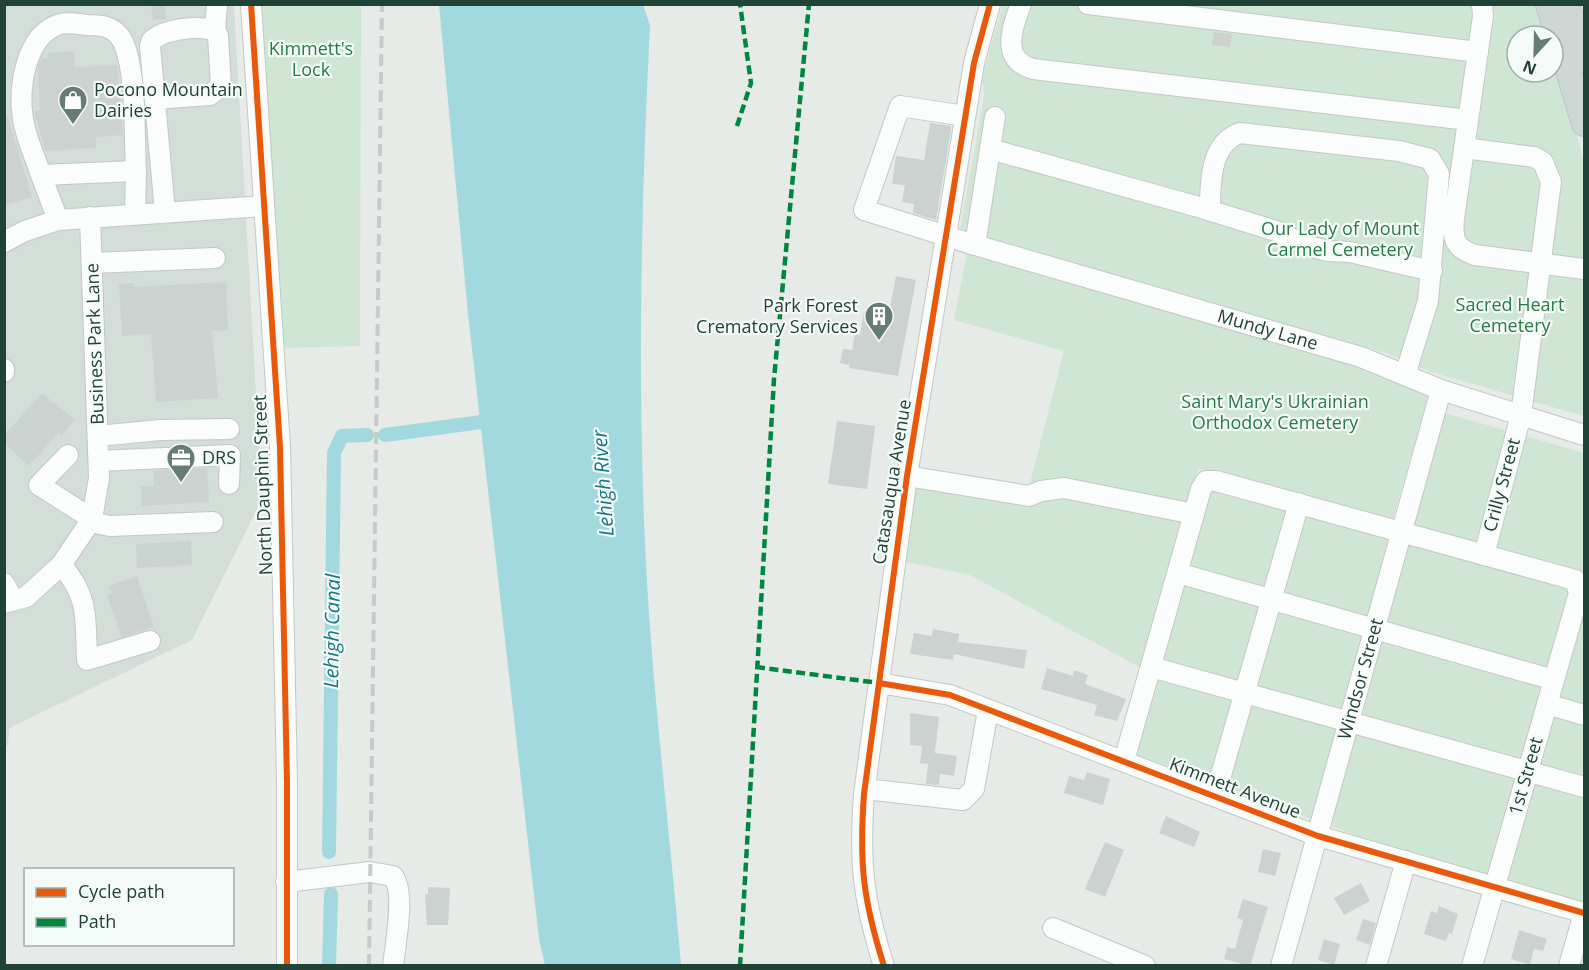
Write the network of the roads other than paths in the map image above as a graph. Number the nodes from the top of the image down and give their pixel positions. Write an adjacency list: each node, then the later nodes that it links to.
1 (217, 4): 9 (street)
2 (251, 4): 21 (street, North Dauphin Street)
3 (990, 4): 13 (street, Catasauqua Avenue)
4 (1021, 4): 15 (street)
5 (1088, 4): 10 (street)
6 (1482, 4): 10 (street)
7 (1548, 4): 16 (main road)
8 (1567, 4): 11 (main road)
9 (214, 30): 12 (street); 12 (street)
10 (1478, 52): 15 (street)
11 (1584, 60)
12 (155, 99): 23 (street)
13 (965, 116): 27 (street, Catasauqua Avenue); 27 (street, Mundy Lane)
14 (995, 117): 18 (street)
15 (1468, 120): 17 (street)
16 (1584, 124)
17 (1464, 148): 32 (street, Crilly Street); 32 (street)
18 (990, 149): 22 (street); 29 (street)
19 (136, 171): 20 (street); 20 (street); 24 (street)
20 (41, 175): 26 (street)
21 (264, 206): 23 (street); 73 (street, North Dauphin Street)
22 (1210, 210): 34 (street); 34 (street)
23 (165, 212): 24 (street)
24 (135, 214): 25 (street)
25 (90, 217): 26 (street); 31 (street, Business Park Lane)
26 (58, 220): 28 (street)
27 (947, 235): 29 (street, Mundy Lane); 43 (street, Catasauqua Avenue)
28 (4, 242)
29 (975, 245): 35 (street, Mundy Lane)
30 (215, 258): 31 (street)
31 (92, 263): 40 (street, Business Park Lane)
32 (1541, 264): 33 (street); 37 (street, Crilly Street)
33 (1584, 269)
34 (1432, 271): 35 (street)
35 (1405, 375): 36 (street, Mundy Lane)
36 (1441, 390): 37 (street, Mundy Lane); 49 (street, Windsor Street)
37 (1521, 415): 39 (street, Mundy Lane); 50 (street, Crilly Street)
38 (229, 429): 40 (street)
39 (1584, 435)
40 (98, 436): 42 (street, Business Park Lane)
41 (68, 455): 47 (street)
42 (99, 461): 44 (street); 47 (street, Business Park Lane)
43 (907, 477): 46 (street); 60 (street, Catasauqua Avenue)
44 (229, 484)
45 (1299, 503): 46 (street, Crilly Street); 49 (street, Crilly Street); 55 (street)
46 (1194, 514): 52 (street)
47 (91, 521): 48 (street); 51 (street, Business Park Lane)
48 (213, 522)
49 (1401, 531): 50 (street, Crilly Street); 56 (street, Windsor Street)
50 (1484, 555): 53 (street, Crilly Street)
51 (61, 565): 54 (street, Business Park Lane); 57 (street)
52 (1178, 573): 55 (street); 58 (street)
53 (1579, 586): 59 (street, 1st Street)
54 (7, 596)
55 (1271, 600): 56 (street); 61 (street)
56 (1374, 629): 59 (street); 65 (street, Windsor Street)
57 (150, 642)
58 (1150, 667): 61 (street); 66 (street)
59 (1554, 680): 62 (street, 1st Street)
60 (879, 683): 63 (street, Kimmett Avenue); 69 (street, Catasauqua Avenue)
61 (1245, 693): 65 (street); 70 (street)
62 (1547, 704): 64 (street); 67 (street, 1st Street)
63 (988, 710): 66 (street, Kimmett Avenue); 69 (street)
64 (1584, 715)
65 (1349, 722): 67 (street); 71 (street, Windsor Street)
66 (1124, 761): 70 (street, Kimmett Avenue)
67 (1527, 771): 68 (street); 74 (street, 1st Street)
68 (1584, 787)
69 (865, 789): 79 (street, Catasauqua Avenue)
70 (1215, 796): 71 (street, Kimmett Avenue)
71 (1318, 836): 72 (street, Kimmett Avenue); 81 (street, Windsor Street)
72 (1406, 861): 74 (street, Kimmett Avenue); 82 (street)
73 (286, 882): 77 (street, North Dauphin Street); 78 (street)
74 (1495, 887): 75 (street, Kimmett Avenue); 83 (street, 1st Street)
75 (1584, 913): 84 (street)
76 (1053, 928): 80 (street)
77 (287, 966)
78 (393, 966)
79 (884, 966)
80 (1146, 966)
81 (1281, 966)
82 (1376, 966)
83 (1472, 966)
84 (1569, 966)

